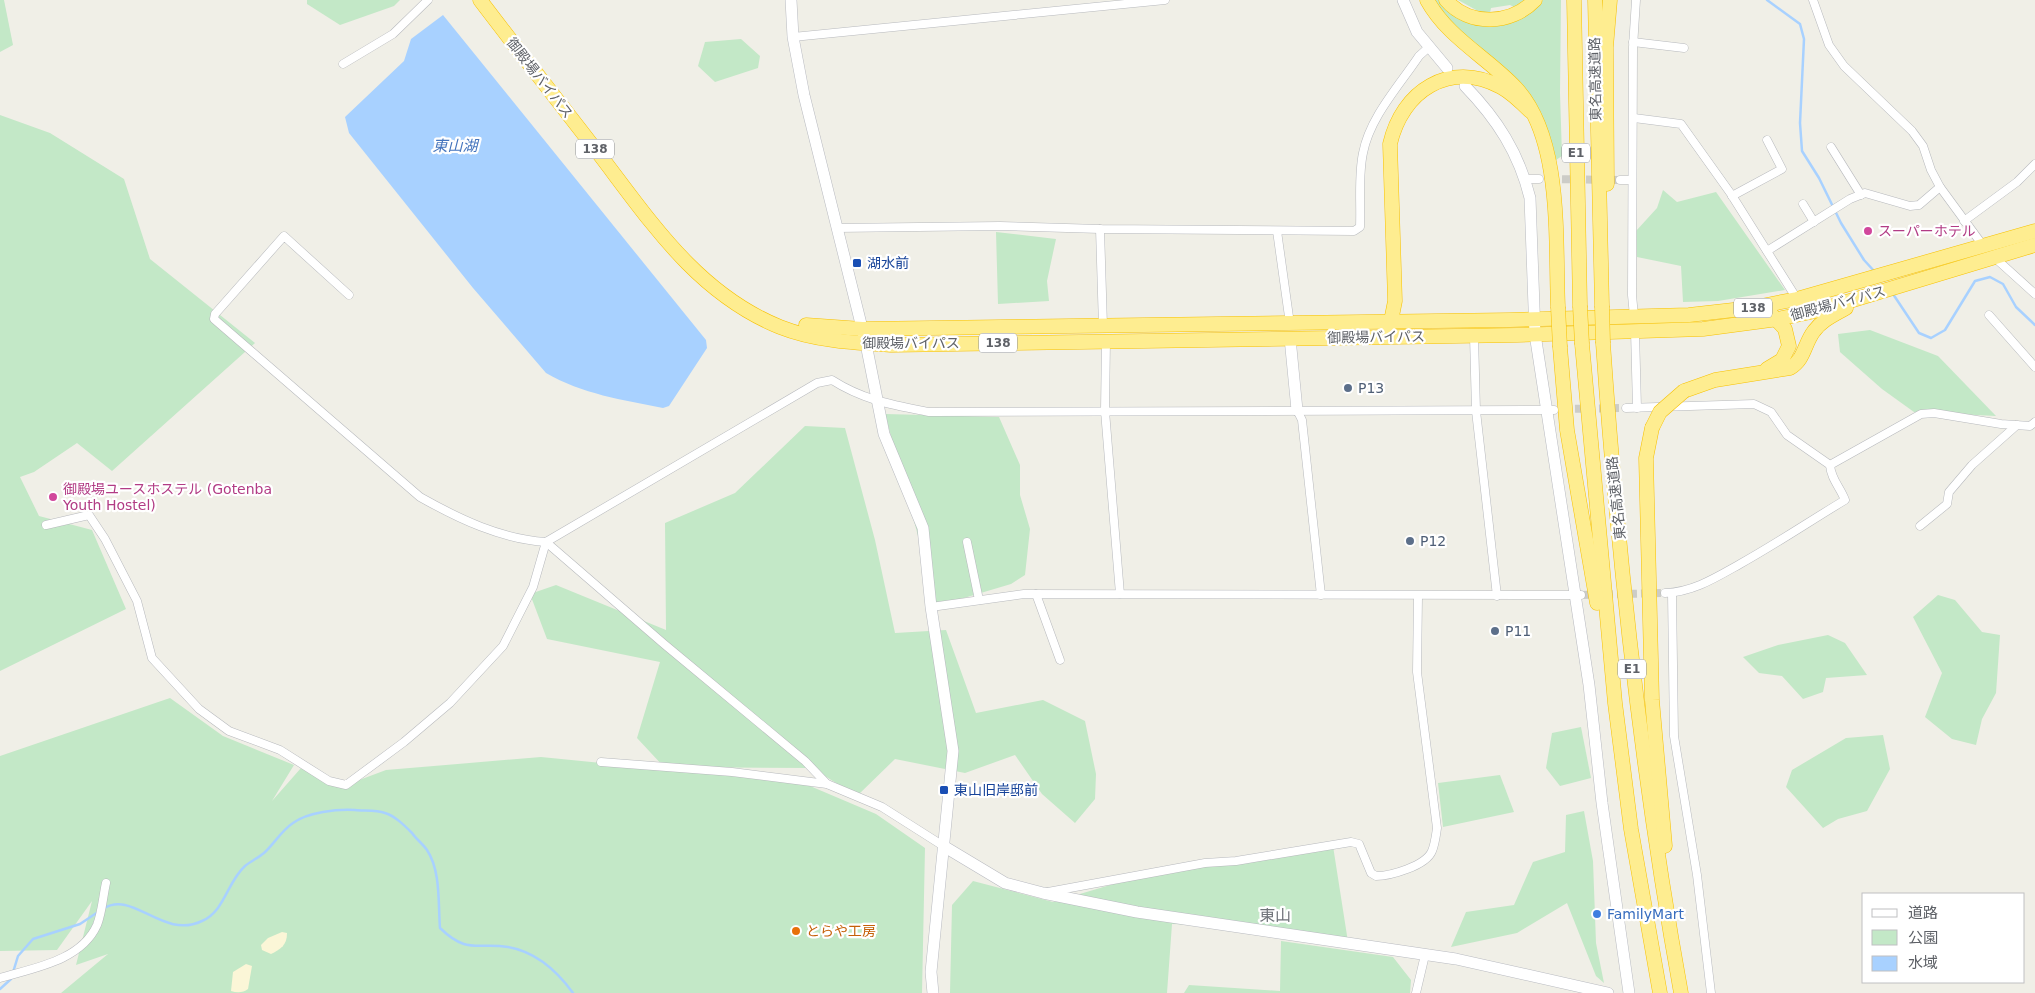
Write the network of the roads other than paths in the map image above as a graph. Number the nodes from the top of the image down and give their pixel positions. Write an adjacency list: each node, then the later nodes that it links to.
1 (428, 0): 18 (street)
2 (480, 0): 45 (highway, 御殿場バイパス / 138)
3 (791, 0): 14 (street)
4 (1165, 0): 14 (street)
5 (1403, 0): 16 (street)
6 (1427, 0): 21 (highway)
7 (1446, 0): 8 (highway)
8 (1535, 0)
9 (1574, 0): 94 (highway, 東名高速道路 / E1, bridge)
10 (1595, 0): 40 (highway, 東名高速道路 / E1)
11 (1610, 0): 40 (highway)
12 (1636, 0): 15 (street)
13 (1813, 0): 30 (street)
14 (793, 37): 36 (street)
15 (1633, 42): 17 (street); 22 (street)
16 (1429, 47): 19 (street); 38 (street)
17 (1684, 48)
18 (344, 64)
19 (1447, 68)
20 (1465, 86): 26 (street)
21 (1530, 111): 50 (highway); 94 (highway, bridge)
22 (1634, 118): 29 (street); 32 (street)
23 (1766, 140): 32 (street)
24 (1831, 147): 31 (street)
25 (2035, 164): 35 (street)
26 (1525, 179): 27 (street); 54 (street)
27 (1539, 179)
28 (1620, 180): 29 (street)
29 (1632, 180): 53 (street)
30 (1940, 187): 31 (street); 35 (street)
31 (1861, 195): 34 (street)
32 (1732, 196): 43 (street)
33 (1802, 204): 34 (street)
34 (1814, 222): 43 (street)
35 (1964, 222): 41 (street)
36 (836, 228): 37 (street); 60 (street)
37 (1100, 229): 38 (street); 59 (street)
38 (1277, 231): 58 (street)
39 (2035, 231): 41 (highway, 御殿場バイパス / 138)
40 (1598, 236): 100 (highway, 東名高速道路 / E1, bridge)
41 (1982, 246): 44 (street); 49 (highway, 御殿場バイパス / 138)
42 (2035, 246): 44 (highway, 御殿場バイパス / 138)
43 (1767, 251): 49 (street)
44 (1994, 257): 46 (highway, 御殿場バイパス / 138); 47 (street)
45 (717, 291): 60 (highway, 御殿場バイパス / 138); 67 (highway, 御殿場バイパス / 138)
46 (1878, 292): 55 (highway, 御殿場バイパス / 138); 69 (highway)
47 (2035, 294)
48 (350, 295): 83 (street)
49 (1797, 300): 51 (highway, 御殿場バイパス / 138)
50 (1395, 301): 56 (highway); 57 (highway)
51 (1689, 315): 53 (highway, 御殿場バイパス / 138); 55 (highway)
52 (1989, 315): 68 (street)
53 (1634, 316): 54 (highway, 御殿場バイパス / 138)
54 (1533, 319): 57 (highway, 御殿場バイパス / 138); 62 (street)
55 (1778, 319): 61 (highway, 御殿場バイパス / 138); 69 (highway)
56 (1391, 321): 57 (highway, 御殿場バイパス / 138); 58 (highway, 御殿場バイパス / 138); 63 (highway)
57 (1414, 321)
58 (1290, 324): 59 (highway, 御殿場バイパス / 138)
59 (1103, 326): 60 (highway, 御殿場バイパス / 138)
60 (862, 329): 67 (street)
61 (1635, 331): 62 (highway, 御殿場バイパス / 138); 72 (street)
62 (1534, 334): 64 (highway, 御殿場バイパス / 138); 74 (street)
63 (1379, 336): 64 (highway, 御殿場バイパス / 138); 65 (highway, 御殿場バイパス / 138)
64 (1474, 336): 76 (street)
65 (1290, 338): 66 (highway, 御殿場バイパス / 138); 73 (street)
66 (1106, 340): 67 (highway, 御殿場バイパス / 138); 75 (street)
67 (866, 344): 70 (street)
68 (2035, 367)
69 (1744, 375): 100 (highway, bridge)
70 (877, 401): 75 (street); 83 (street); 92 (street)
71 (1626, 408): 72 (street)
72 (1636, 408): 80 (street)
73 (1297, 410): 75 (street); 76 (street); 87 (street)
74 (1549, 410): 76 (street); 88 (street)
75 (1105, 411): 86 (street)
76 (1476, 411): 90 (street)
77 (2032, 424): 78 (street); 79 (street)
78 (2017, 425): 80 (street); 82 (street)
79 (2035, 434)
80 (1830, 465): 109 (street)
81 (46, 525): 83 (street)
82 (1920, 526)
83 (546, 542): 96 (street)
84 (967, 542): 91 (street)
85 (1036, 594): 86 (street); 91 (street); 93 (street)
86 (1120, 594): 87 (street)
87 (1321, 595): 89 (street)
88 (1578, 595): 90 (street); 106 (street)
89 (1418, 596): 90 (street); 99 (street)
90 (1497, 596)
91 (980, 600): 92 (street)
92 (931, 607): 97 (street)
93 (1060, 660)
94 (1614, 703): 107 (highway, 東名高速道路 / E1)
95 (601, 762): 96 (street)
96 (826, 784): 97 (street)
97 (945, 847): 99 (street); 103 (street)
98 (106, 883): 102 (street)
99 (1042, 893): 101 (street)
100 (1672, 943): 108 (highway, 東名高速道路 / E1)
101 (1425, 955): 104 (street); 105 (street)
102 (0, 978)
103 (933, 993)
104 (1416, 993)
105 (1608, 993)
106 (1629, 993)
107 (1660, 993)
108 (1681, 993)
109 (1711, 993)

